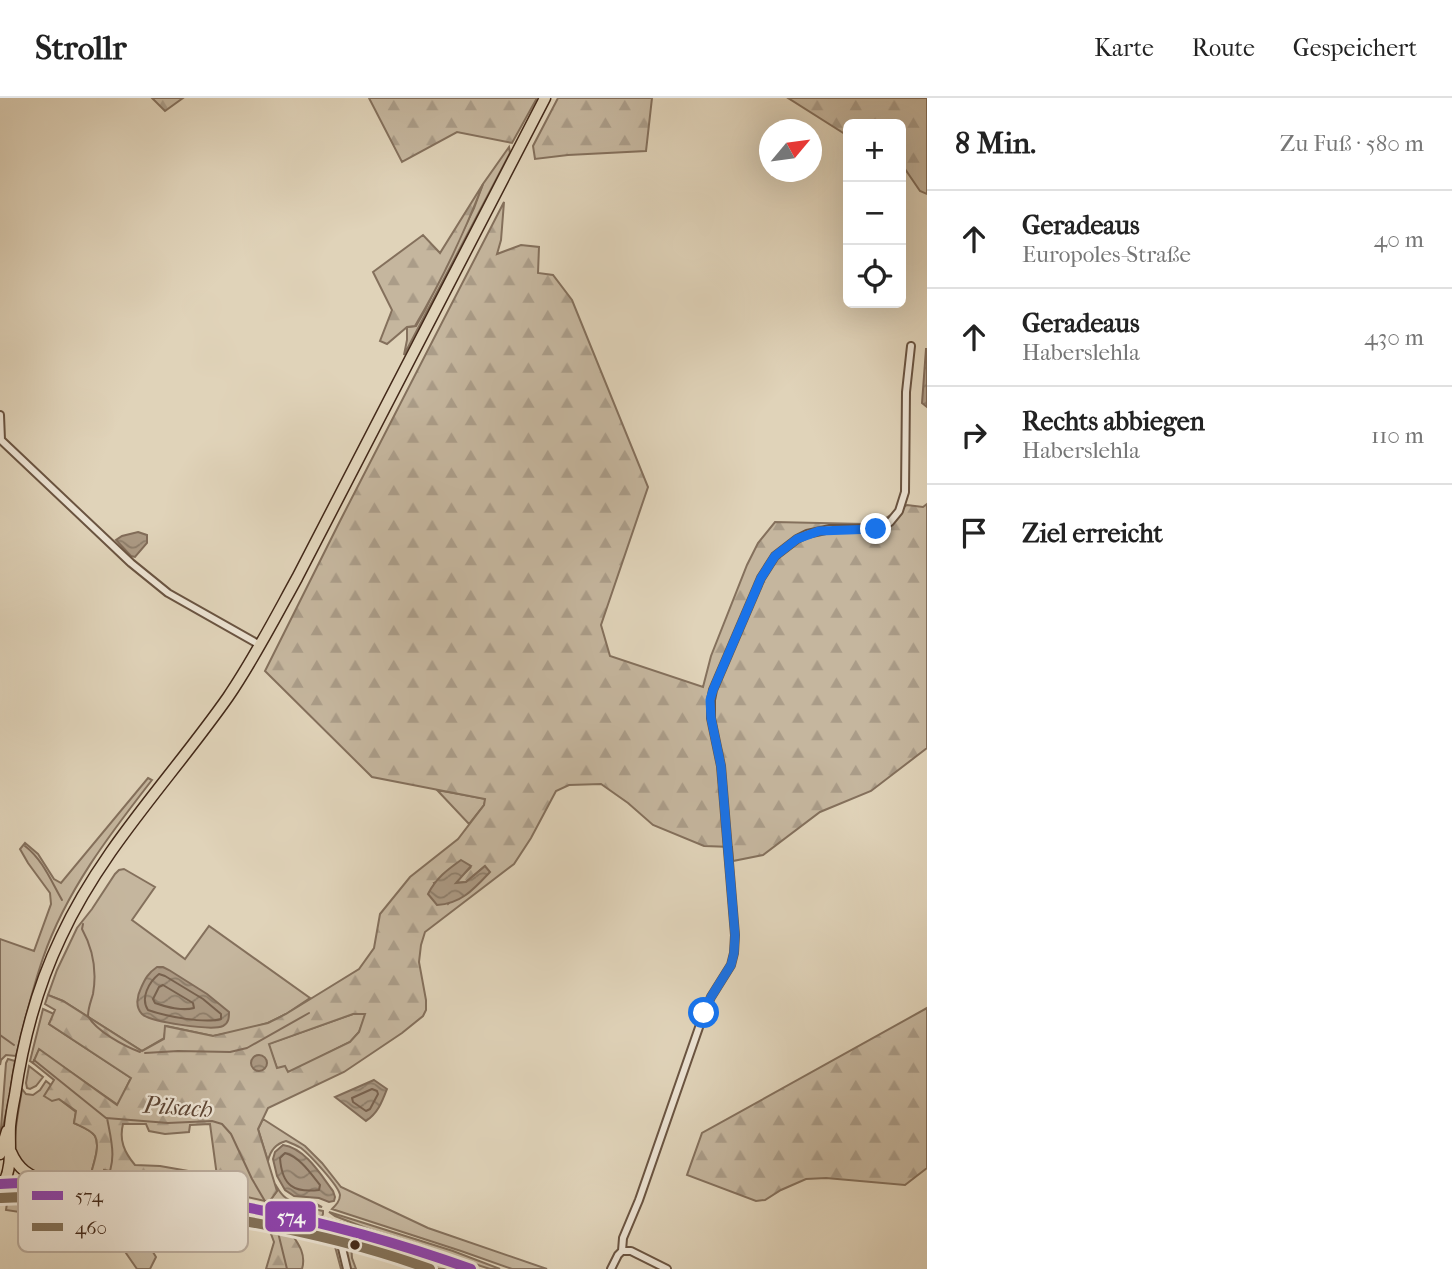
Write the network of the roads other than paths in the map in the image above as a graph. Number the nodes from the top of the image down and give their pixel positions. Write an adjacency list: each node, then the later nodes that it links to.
1 (545, 98): 4 (main road)
2 (911, 346): 10 (street)
3 (0, 415): 4 (street)
4 (260, 645): 5 (main road)
5 (5, 1153): 6 (main road); 7 (main road)
6 (23, 1171)
7 (1, 1182)
8 (248, 1207): 9 (main road)
9 (343, 1229): 11 (street); 12 (main road)
10 (622, 1251): 13 (street); 14 (street)
11 (347, 1269)
12 (471, 1269)
13 (611, 1269)
14 (667, 1269)

